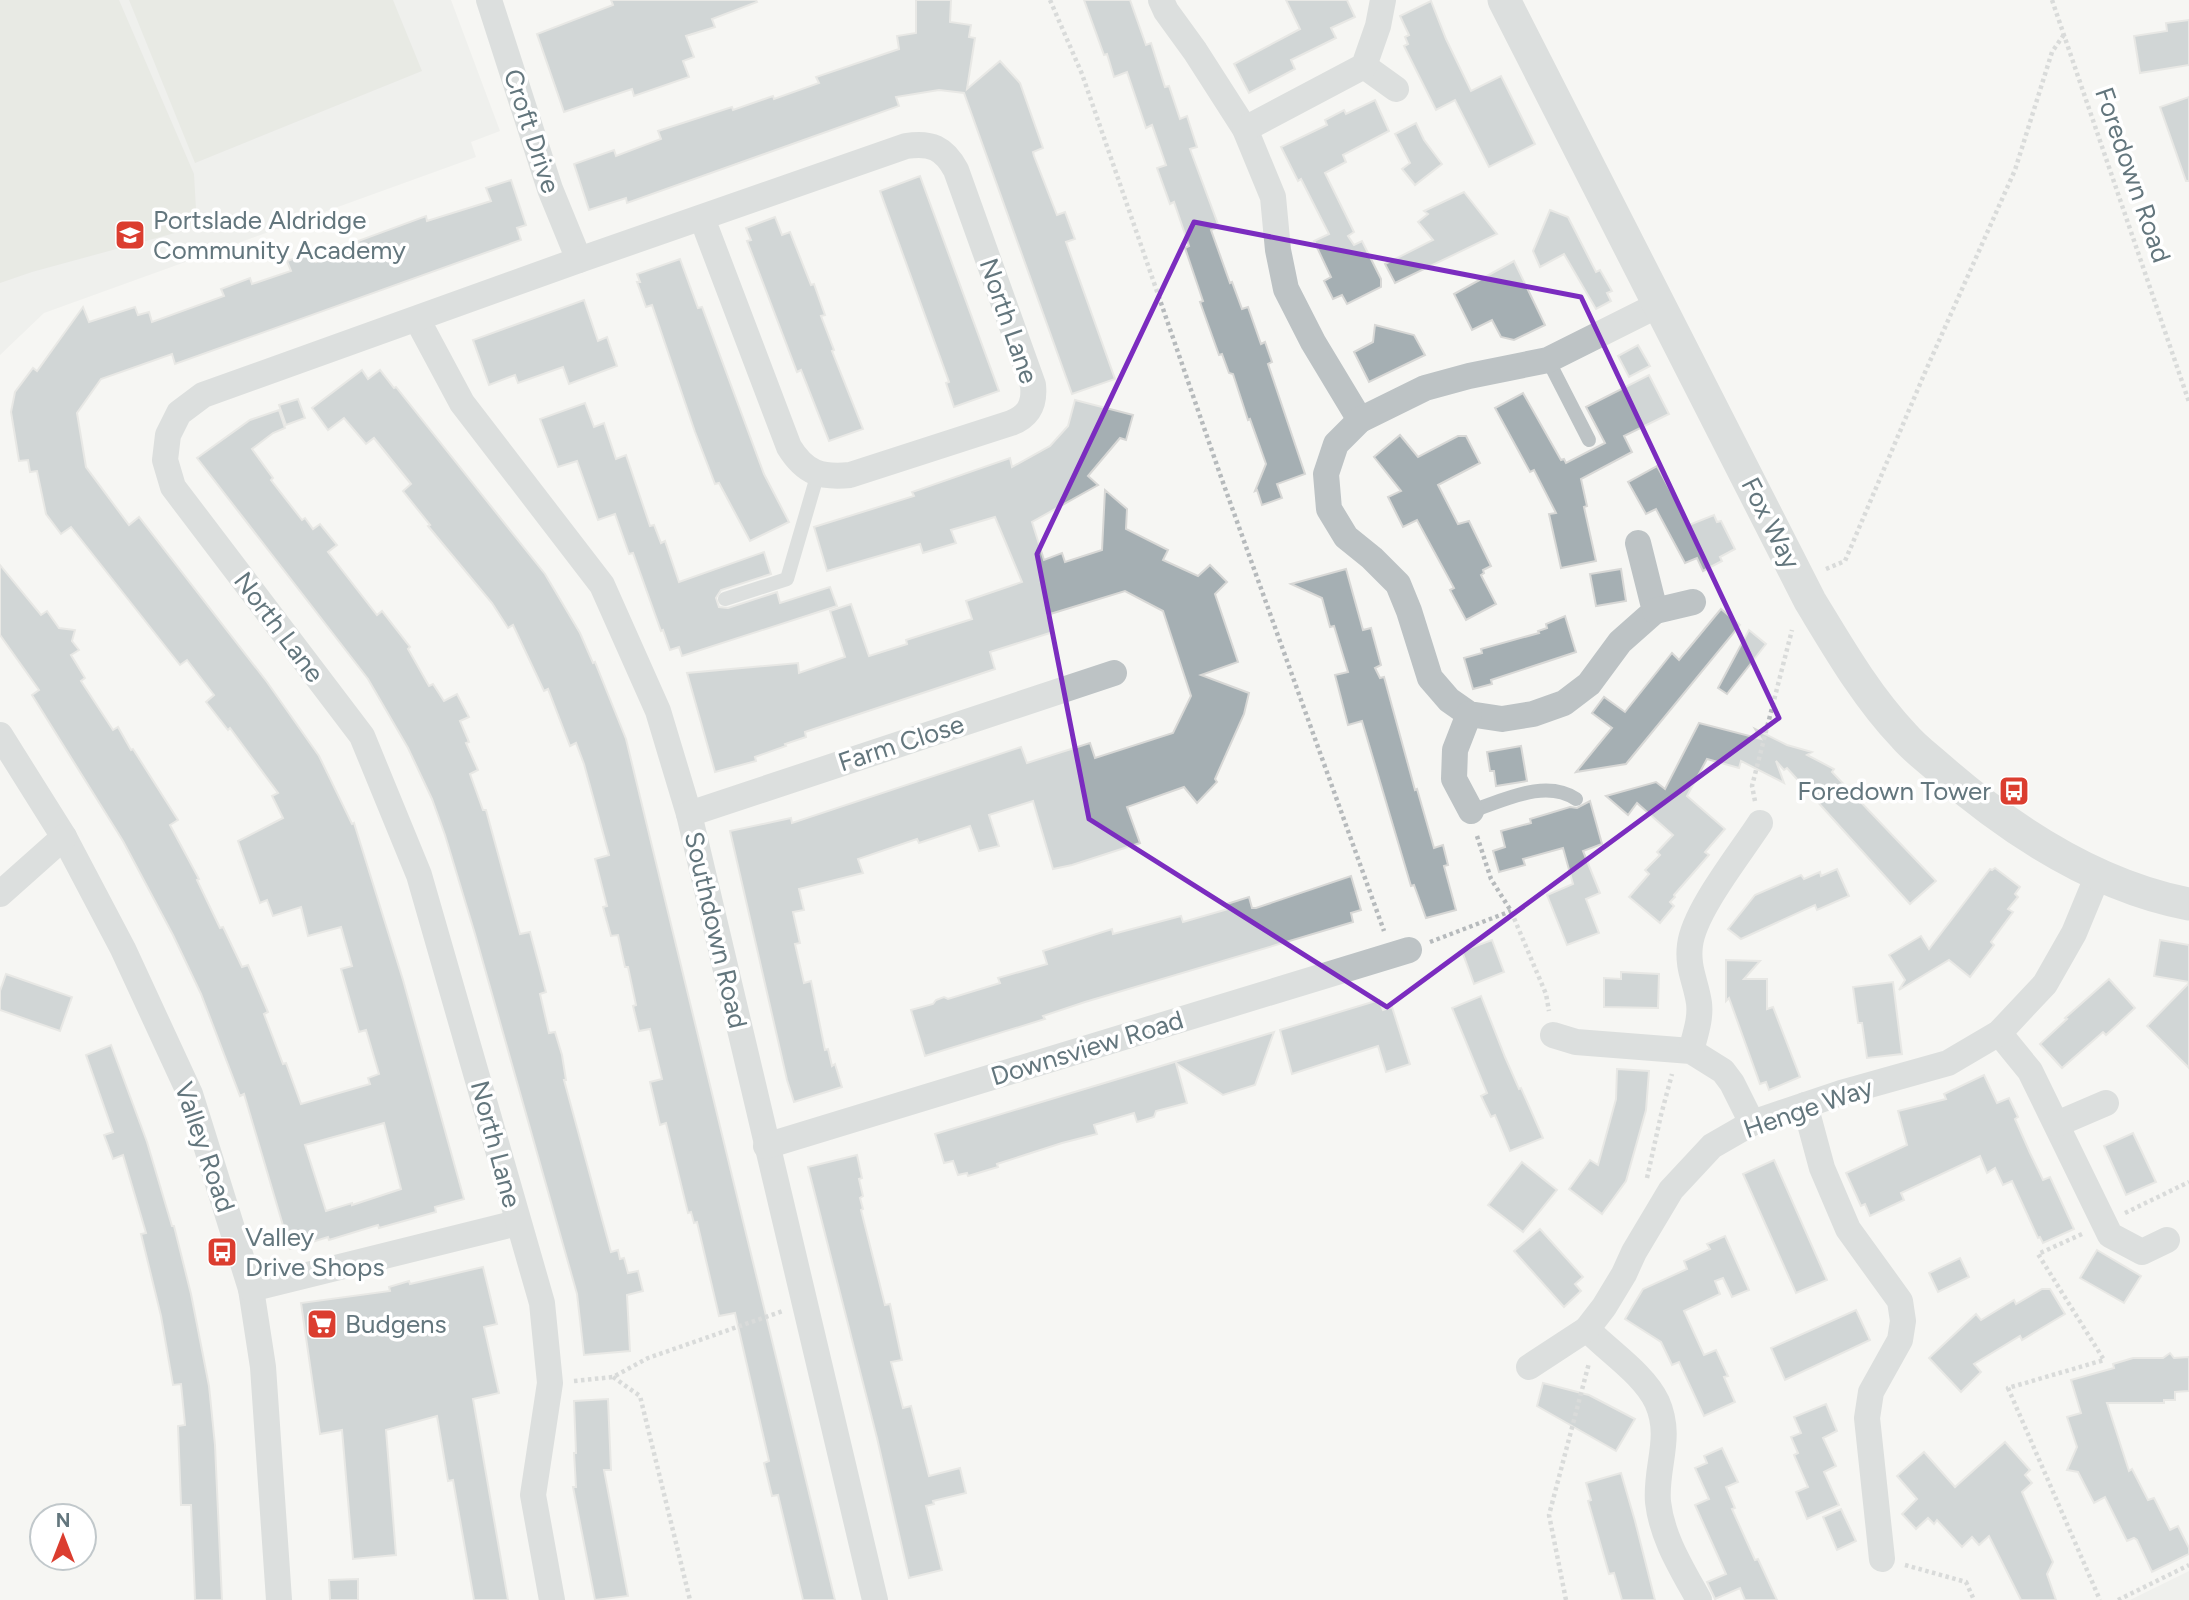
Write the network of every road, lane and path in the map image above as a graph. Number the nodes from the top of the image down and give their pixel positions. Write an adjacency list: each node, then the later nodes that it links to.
1 (1050, 0): 37 (path)
2 (1161, 0): 10 (street)
3 (1383, 0): 8 (street)
4 (1504, 0): 13 (street, Fox Way)
5 (2052, 0): 7 (path, Foredown Road)
6 (498, 3): 12 (street, Croft Drive)
7 (2065, 33): 16 (path, Foredown Road); 22 (path)
8 (1364, 66): 9 (street); 10 (street)
9 (1396, 89)
10 (1245, 129): 17 (street)
11 (702, 218): 12 (street, North Lane); 19 (street); 19 (street, North Lane)
12 (579, 260): 14 (street, North Lane)
13 (1660, 304): 15 (street); 22 (street, Fox Way)
14 (417, 319): 30 (street, Southdown Road); 48 (street, North Lane)
15 (1548, 360): 17 (street); 18 (lane)
16 (2189, 402)
17 (1360, 420): 26 (street)
18 (1589, 440)
19 (818, 473): 21 (lane)
20 (1638, 543): 24 (street)
21 (725, 599)
22 (1810, 601): 31 (path); 33 (street, Fox Way)
23 (1693, 602): 24 (street)
24 (1655, 611): 26 (street)
25 (1114, 673): 30 (street, Farm Close)
26 (1469, 714): 29 (street)
27 (0, 735): 32 (street, Valley Road)
28 (1576, 799): 29 (lane)
29 (1471, 811): 36 (path)
30 (689, 814): 45 (street, Southdown Road)
31 (1760, 823): 40 (street)
32 (64, 837): 34 (street); 51 (street, Valley Road)
33 (2098, 875): 35 (street, Fox Way); 38 (street, Henge Way)
34 (0, 894)
35 (2189, 904)
36 (1511, 911): 37 (path); 39 (path)
37 (1401, 952): 45 (street, Downsview Road)
38 (1999, 1033): 42 (street, Henge Way); 44 (street)
39 (1553, 1035): 40 (street)
40 (1684, 1050): 43 (street); 47 (path)
41 (2106, 1103): 44 (street)
42 (1805, 1105): 43 (street, Henge Way); 57 (street)
43 (1752, 1123): 53 (street, Henge Way)
44 (2057, 1124): 49 (street)
45 (766, 1146): 52 (street, Southdown Road)
46 (2189, 1182): 49 (path)
47 (1646, 1184)
48 (517, 1223): 51 (street); 56 (street, North Lane)
49 (2104, 1226): 50 (street); 66 (path)
50 (2167, 1240)
51 (251, 1289): 59 (street, Valley Road)
52 (804, 1304): 55 (path); 62 (street, Southdown Road)
53 (1591, 1334): 54 (street, Henge Way); 63 (path); 64 (street)
54 (1529, 1367)
55 (613, 1377): 56 (path); 61 (path)
56 (550, 1383): 60 (street, North Lane)
57 (1882, 1559): 65 (path)
58 (2189, 1565): 67 (path)
59 (279, 1600)
60 (552, 1600)
61 (690, 1600)
62 (875, 1600)
63 (1566, 1600)
64 (1699, 1600)
65 (1974, 1600)
66 (2099, 1600)
67 (2118, 1600)

